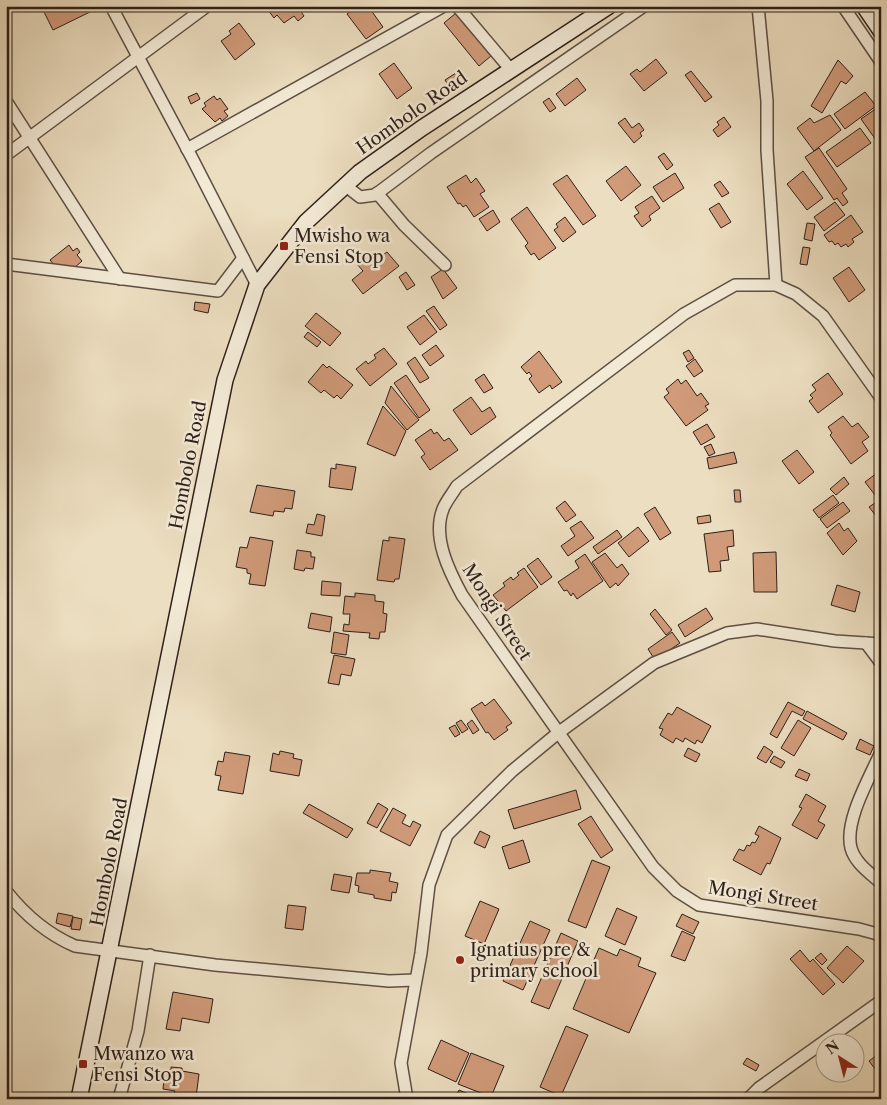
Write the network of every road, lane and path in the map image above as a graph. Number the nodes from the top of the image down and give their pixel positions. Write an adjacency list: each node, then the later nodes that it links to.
1 (110, 6): 11 (street)
2 (207, 6): 11 (street)
3 (444, 6): 16 (street)
4 (457, 6): 13 (street)
5 (609, 6): 13 (street, Hombolo Road)
6 (644, 6): 19 (street)
7 (758, 6): 25 (street)
8 (843, 6): 12 (street)
9 (864, 6): 10 (street)
10 (881, 31)
11 (138, 58): 15 (street); 16 (street)
12 (881, 62)
13 (511, 70): 18 (street, Hombolo Road)
14 (6, 101): 15 (street)
15 (30, 138): 17 (street); 23 (street)
16 (187, 149): 20 (street)
17 (6, 155)
18 (346, 186): 19 (street); 24 (street, Hombolo Road)
19 (377, 193): 22 (street)
20 (243, 258): 23 (street); 24 (street)
21 (6, 264): 23 (street)
22 (445, 265)
23 (120, 280)
24 (257, 284): 35 (street, Hombolo Road)
25 (776, 284): 26 (street, Mongi Street); 30 (street, Mongi Street)
26 (881, 398)
27 (866, 643): 28 (street); 29 (street); 30 (street)
28 (881, 644)
29 (881, 663)
30 (558, 733): 34 (street, Mongi Street); 37 (street)
31 (881, 752): 32 (street)
32 (881, 883)
33 (6, 891): 35 (street)
34 (881, 935)
35 (110, 951): 36 (street); 39 (street, Hombolo Road)
36 (150, 954): 37 (street); 40 (street)
37 (415, 980): 41 (street)
38 (881, 1001): 42 (street)
39 (80, 1099)
40 (119, 1099)
41 (406, 1099)
42 (748, 1099)

